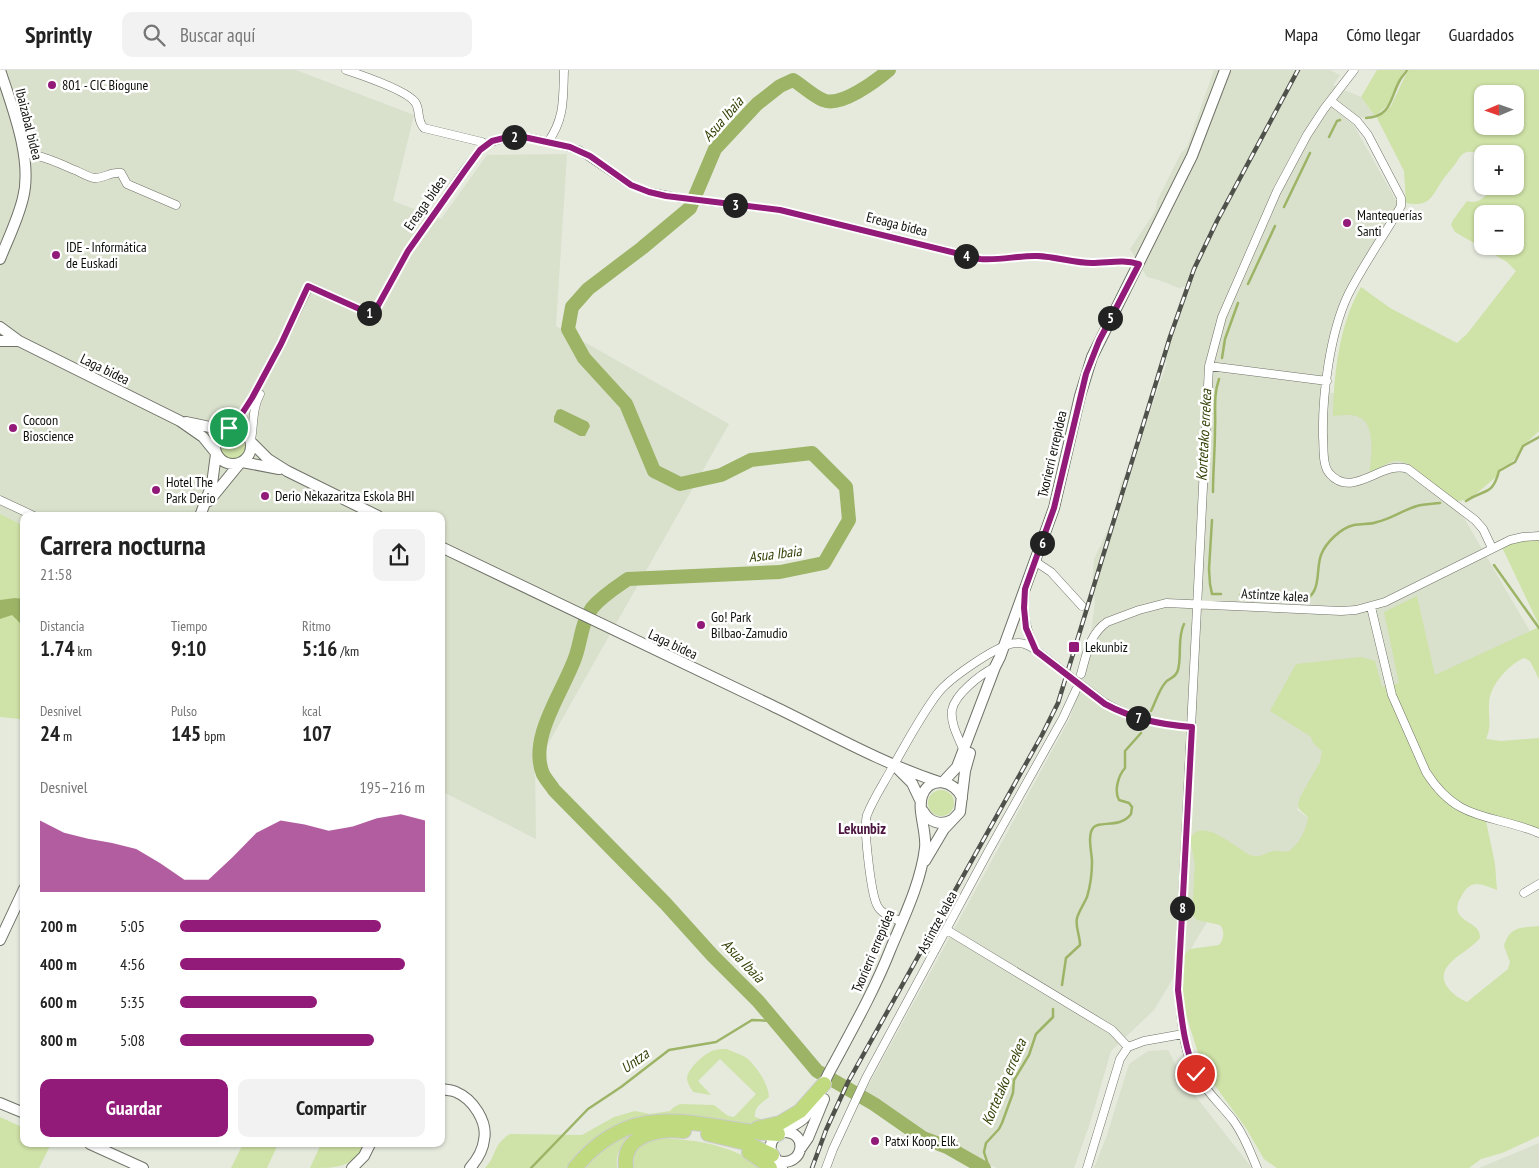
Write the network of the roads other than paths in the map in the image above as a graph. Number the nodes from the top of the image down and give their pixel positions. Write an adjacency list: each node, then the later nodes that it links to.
1 (0, 70): 9 (street, Ibaizabal bidea)
2 (346, 70): 8 (street)
3 (564, 70): 7 (street)
4 (1225, 70): 14 (street, Txorierri errepidea)
5 (1354, 70): 6 (street)
6 (1331, 100): 19 (street); 20 (street)
7 (548, 142): 8 (street, Ereaga bidea); 14 (street, Ereaga bidea)
8 (485, 144): 18 (street, Ereaga bidea)
9 (24, 153): 10 (street); 11 (street, Ibaizabal bidea)
10 (176, 205)
11 (17, 215): 12 (street, Ibaizabal bidea); 13 (street, Ibaizabal bidea)
12 (0, 247)
13 (0, 259)
14 (1139, 264): 35 (street, Txorierri errepidea)
15 (0, 327): 17 (street, Laga bidea)
16 (0, 341): 17 (street, Laga bidea)
17 (19, 341): 21 (street, Laga bidea)
18 (269, 366): 22 (street, Ereaga bidea); 23 (street, Ereaga bidea)
19 (1209, 366): 20 (street); 37 (street)
20 (1327, 381): 33 (street)
21 (180, 421): 22 (street, Laga bidea); 24 (street, Laga bidea)
22 (225, 429): 23 (street); 24 (street)
23 (251, 441): 25 (street); 26 (street)
24 (216, 453): 25 (street); 29 (street)
25 (241, 463): 26 (street); 30 (street)
26 (287, 471): 31 (street)
27 (0, 500): 28 (street)
28 (26, 512)
29 (201, 512)
30 (202, 512)
31 (370, 512)
32 (1539, 536): 33 (street, Astintze kalea)
33 (1492, 548): 39 (street, Astintze kalea)
34 (445, 549): 47 (street, Laga bidea)
35 (1036, 562): 36 (street, Txorierri errepidea); 38 (street)
36 (1025, 589): 40 (street, Txorierri errepidea); 41 (street)
37 (1198, 603): 39 (street, Astintze kalea); 43 (street, Astintze kalea); 45 (street)
38 (1082, 606)
39 (1371, 607): 52 (street)
40 (1004, 647): 41 (street); 42 (street, Txorierri errepidea); 47 (street)
41 (1036, 651): 45 (street, bridge)
42 (997, 662): 46 (street, Txorierri errepidea); 46 (street); 49 (street, Txorierri errepidea)
43 (1081, 674)
44 (1076, 690): 58 (street, Astintze kalea)
45 (1192, 727): 60 (street)
46 (964, 752): 48 (street, Txorierri errepidea)
47 (894, 765): 48 (street, Laga bidea); 50 (street); 57 (street)
48 (941, 782): 49 (street); 50 (street, Txorierri errepidea)
49 (962, 798): 51 (street, Txorierri errepidea)
50 (921, 805): 51 (street); 53 (street, Txorierri errepidea)
51 (954, 820): 53 (street, Txorierri errepidea)
52 (1539, 834)
53 (921, 868): 57 (street, Txorierri errepidea)
54 (1539, 884): 55 (street)
55 (1524, 893)
56 (20, 898): 59 (street)
57 (902, 922): 62 (street, Txorierri errepidea)
58 (947, 930): 61 (street); 80 (street, Astintze kalea)
59 (0, 940)
60 (1183, 1034): 61 (street); 82 (street)
61 (1128, 1046): 81 (street)
62 (826, 1085): 68 (highway); 69 (street, Txorierri errepidea); 72 (street, Txorierri errepidea)
63 (445, 1087): 65 (street)
64 (445, 1090): 65 (street)
65 (456, 1092): 76 (street)
66 (0, 1102): 67 (street)
67 (20, 1111)
68 (743, 1131): 69 (highway); 77 (highway)
69 (780, 1133): 72 (street); 73 (street)
70 (97, 1147): 74 (street)
71 (368, 1147): 75 (street)
72 (800, 1152): 73 (street); 79 (street, Txorierri errepidea)
73 (776, 1163): 78 (highway)
74 (143, 1168)
75 (352, 1168)
76 (470, 1168)
77 (575, 1168)
78 (626, 1168)
79 (797, 1168)
80 (826, 1168)
81 (1087, 1168)
82 (1257, 1168)

